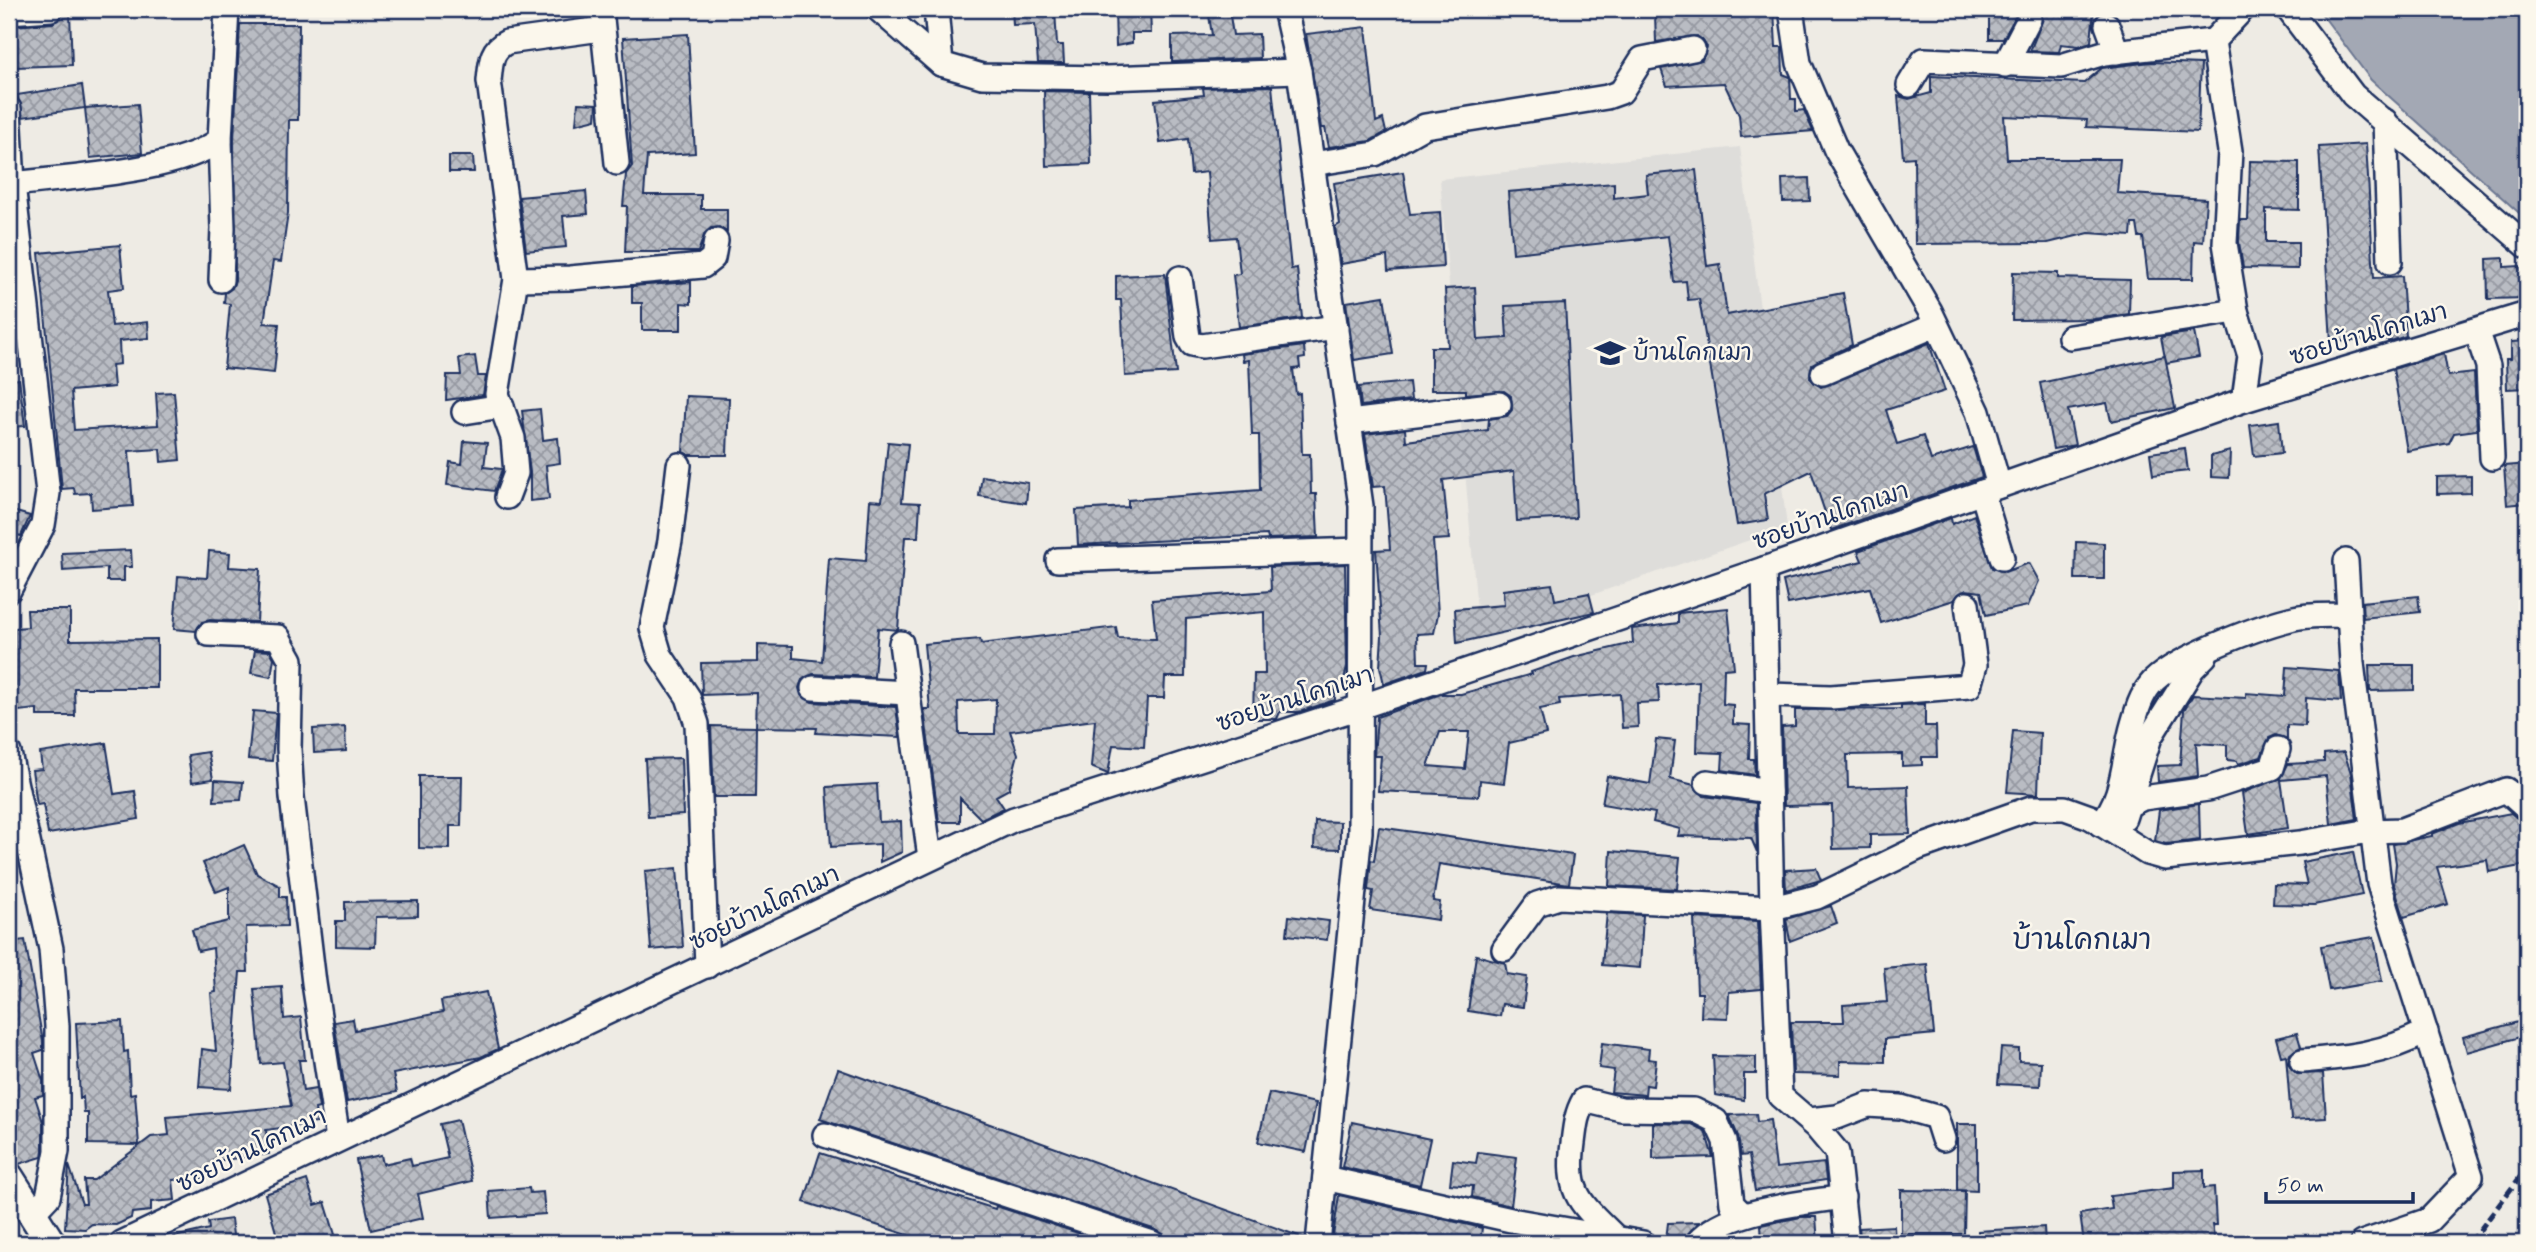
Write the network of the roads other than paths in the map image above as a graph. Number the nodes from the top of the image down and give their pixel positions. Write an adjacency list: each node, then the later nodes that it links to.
1 (51, 9): 9 (street)
2 (227, 9): 22 (street)
3 (878, 9): 16 (street)
4 (936, 9): 16 (street)
5 (1285, 9): 18 (street)
6 (1791, 9): 34 (street)
7 (2244, 9): 13 (street)
8 (2288, 9): 21 (street)
9 (9, 12)
10 (601, 19): 23 (street); 30 (street)
11 (2029, 19): 17 (street)
12 (2107, 25): 15 (street)
13 (2213, 41): 15 (street); 32 (street)
14 (1693, 49): 24 (street)
15 (2117, 52): 17 (street)
16 (941, 64): 18 (street)
17 (2005, 65): 19 (street)
18 (1298, 71): 24 (street)
19 (1909, 85)
20 (9, 109): 25 (street)
21 (2385, 121): 27 (street); 28 (street)
22 (220, 140): 25 (street); 31 (street)
23 (617, 163)
24 (1312, 164): 35 (street)
25 (13, 184): 53 (street)
26 (716, 241): 30 (street)
27 (2527, 246)
28 (2390, 261)
29 (1181, 278): 35 (street)
30 (516, 279): 41 (street)
31 (221, 280)
32 (2236, 311): 37 (street); 39 (street)
33 (2527, 314): 36 (street, ซอยบ้านโคกเมา)
34 (1936, 325): 38 (street); 46 (street)
35 (1336, 327): 43 (street)
36 (2476, 330): 39 (street, ซอยบ้านโคกเมา); 44 (street)
37 (2070, 337)
38 (1823, 373)
39 (2244, 400): 46 (street, ซอยบ้านโคกเมา)
40 (1499, 404): 43 (street)
41 (502, 406): 42 (street); 47 (street)
42 (464, 412)
43 (1349, 422): 48 (street)
44 (2492, 458)
45 (679, 465): 74 (street)
46 (1991, 489): 49 (street); 52 (street, ซอยบ้านโคกเมา)
47 (507, 497)
48 (1360, 550): 50 (street); 62 (street)
49 (2002, 558)
50 (1058, 560)
51 (2346, 561): 55 (street)
52 (1764, 569): 61 (street); 62 (street, ซอยบ้านโคกเมา)
53 (9, 590)
54 (1967, 604): 61 (street)
55 (2349, 615): 58 (street); 70 (street)
56 (209, 634): 79 (street)
57 (901, 643): 60 (street)
58 (2212, 649): 67 (street); 69 (street)
59 (813, 688): 60 (street)
60 (908, 693): 71 (street)
61 (1767, 695): 66 (street)
62 (1360, 707): 71 (street, ซอยบ้านโคกเมา); 82 (street)
63 (2278, 750): 67 (street)
64 (9, 753): 84 (street)
65 (1707, 782): 66 (street)
66 (1769, 791): 72 (street)
67 (2130, 804): 69 (street)
68 (2527, 809): 70 (street)
69 (2109, 829): 70 (street); 72 (street)
70 (2371, 831): 75 (street)
71 (930, 858): 74 (street, ซอยบ้านโคกเมา)
72 (1772, 908): 73 (street); 77 (street)
73 (1504, 949)
74 (707, 966): 79 (street, ซอยบ้านโคกเมา)
75 (2426, 1032): 76 (street); 94 (street)
76 (2302, 1061)
77 (1809, 1120): 80 (street); 83 (street)
78 (825, 1135): 89 (street)
79 (338, 1139): 88 (street, ซอยบ้านโคกเมา)
80 (1943, 1139)
81 (9, 1177): 84 (main road)
82 (1325, 1178): 86 (street); 90 (street)
83 (1843, 1197): 85 (street); 93 (street)
84 (32, 1214): 87 (main road)
85 (1743, 1215): 86 (street); 92 (street)
86 (1616, 1238): 91 (street)
87 (51, 1243)
88 (122, 1243)
89 (1152, 1243)
90 (1318, 1243)
91 (1643, 1243)
92 (1697, 1243)
93 (1847, 1243)
94 (2362, 1243)

